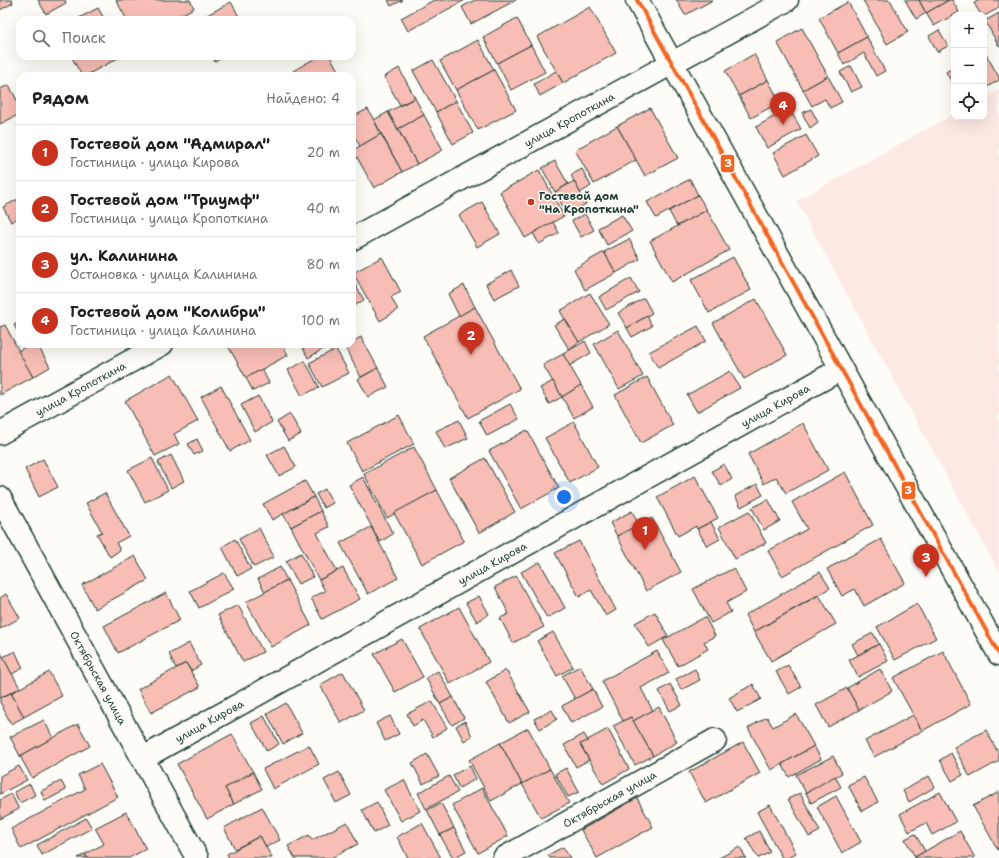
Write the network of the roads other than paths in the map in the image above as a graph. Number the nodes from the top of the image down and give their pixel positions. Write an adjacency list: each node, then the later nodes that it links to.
1 (638, 0): 3 (street)
2 (787, 0): 3 (street, улица Кропоткина)
3 (672, 63): 4 (street, улица Кропоткина); 6 (street)
4 (356, 238)
5 (155, 348): 7 (street, улица Кропоткина)
6 (841, 369): 9 (street); 11 (street, улица Кирова)
7 (0, 434)
8 (0, 498): 11 (street, Октябрьская улица)
9 (999, 654)
10 (715, 740): 13 (street, Октябрьская улица)
11 (143, 758): 12 (street, Октябрьская улица)
12 (198, 858)
13 (504, 858)

